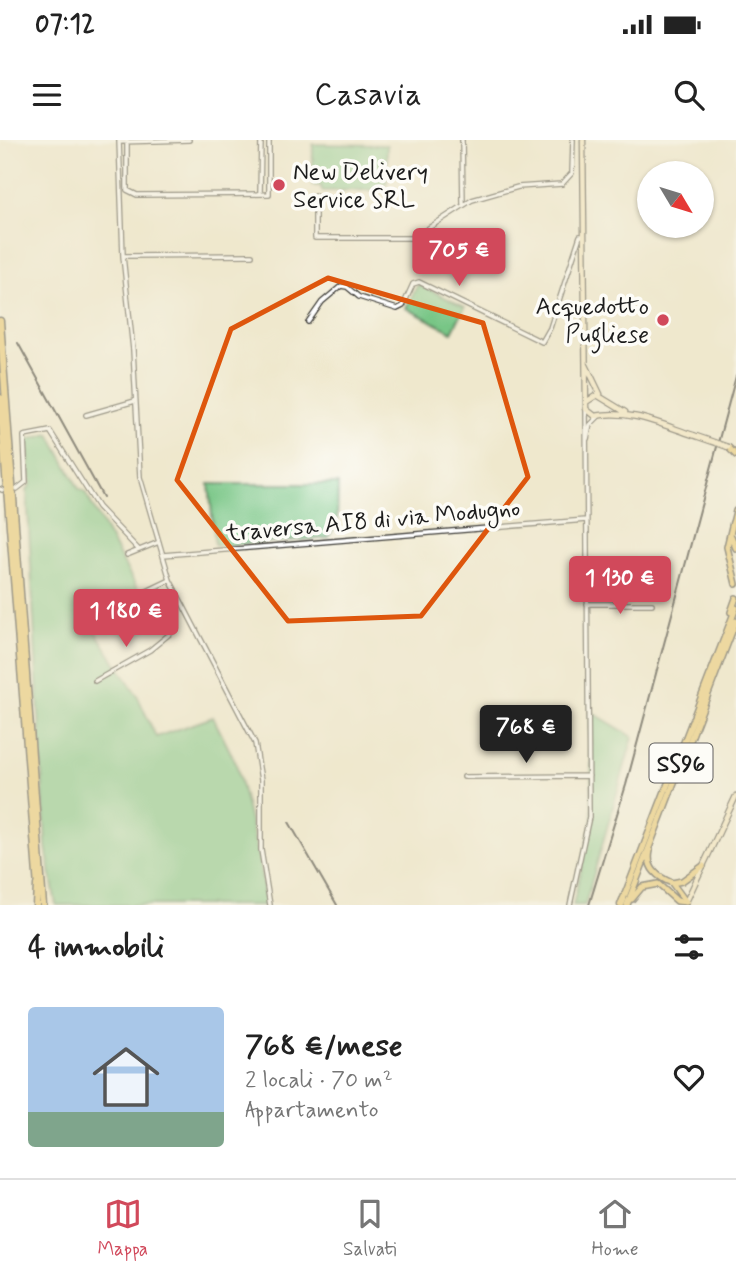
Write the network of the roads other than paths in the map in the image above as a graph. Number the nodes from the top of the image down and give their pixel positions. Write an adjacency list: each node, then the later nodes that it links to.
1 (189, 140): 8 (street)
2 (261, 140): 9 (street)
3 (269, 140): 9 (street)
4 (462, 140): 11 (street)
5 (573, 140): 11 (street)
6 (583, 140): 12 (street)
7 (119, 141): 8 (street); 14 (street)
8 (127, 141): 9 (street)
9 (260, 195)
10 (315, 195): 11 (street)
11 (463, 205)
12 (584, 236): 16 (street); 17 (street)
13 (252, 255): 14 (street)
14 (122, 256): 20 (street)
15 (0, 321): 53 (highway)
16 (308, 322)
17 (585, 360): 19 (street); 21 (street)
18 (0, 398): 53 (highway)
19 (603, 398): 21 (street); 23 (street); 25 (street)
20 (135, 401): 24 (street); 32 (street)
21 (586, 403): 22 (street)
22 (586, 409): 25 (street); 26 (street)
23 (629, 414): 25 (street); 27 (street, bridge)
24 (86, 415)
25 (601, 415): 26 (street)
26 (586, 444): 30 (street)
27 (733, 449)
28 (17, 489): 34 (street)
29 (736, 511): 31 (main road)
30 (586, 520): 36 (street, traversa AI8 di via Modugno); 41 (street)
31 (733, 522): 33 (main road); 38 (main road)
32 (159, 542): 34 (street); 36 (street)
33 (736, 548)
34 (139, 550): 35 (street)
35 (127, 555)
36 (163, 555): 37 (street)
37 (170, 580): 40 (street); 44 (street)
38 (736, 584)
39 (736, 598): 46 (main road)
40 (181, 602): 44 (street); 59 (street)
41 (587, 604): 42 (street); 48 (street)
42 (652, 604)
43 (736, 608): 46 (main road, SS96)
44 (159, 614): 47 (street)
45 (736, 621): 51 (main road, SS96)
46 (726, 635): 56 (main road, SS96)
47 (95, 681)
48 (589, 776): 49 (street); 60 (street)
49 (464, 777)
50 (736, 796): 52 (street)
51 (665, 804): 54 (main road); 56 (main road, SS96)
52 (704, 866): 54 (main road); 57 (street)
53 (39, 875): 58 (highway)
54 (672, 883): 57 (main road)
55 (673, 897): 56 (main road); 57 (main road); 61 (main road)
56 (624, 904)
57 (685, 904)
58 (41, 905)
59 (270, 905)
60 (570, 905)
61 (673, 905)

